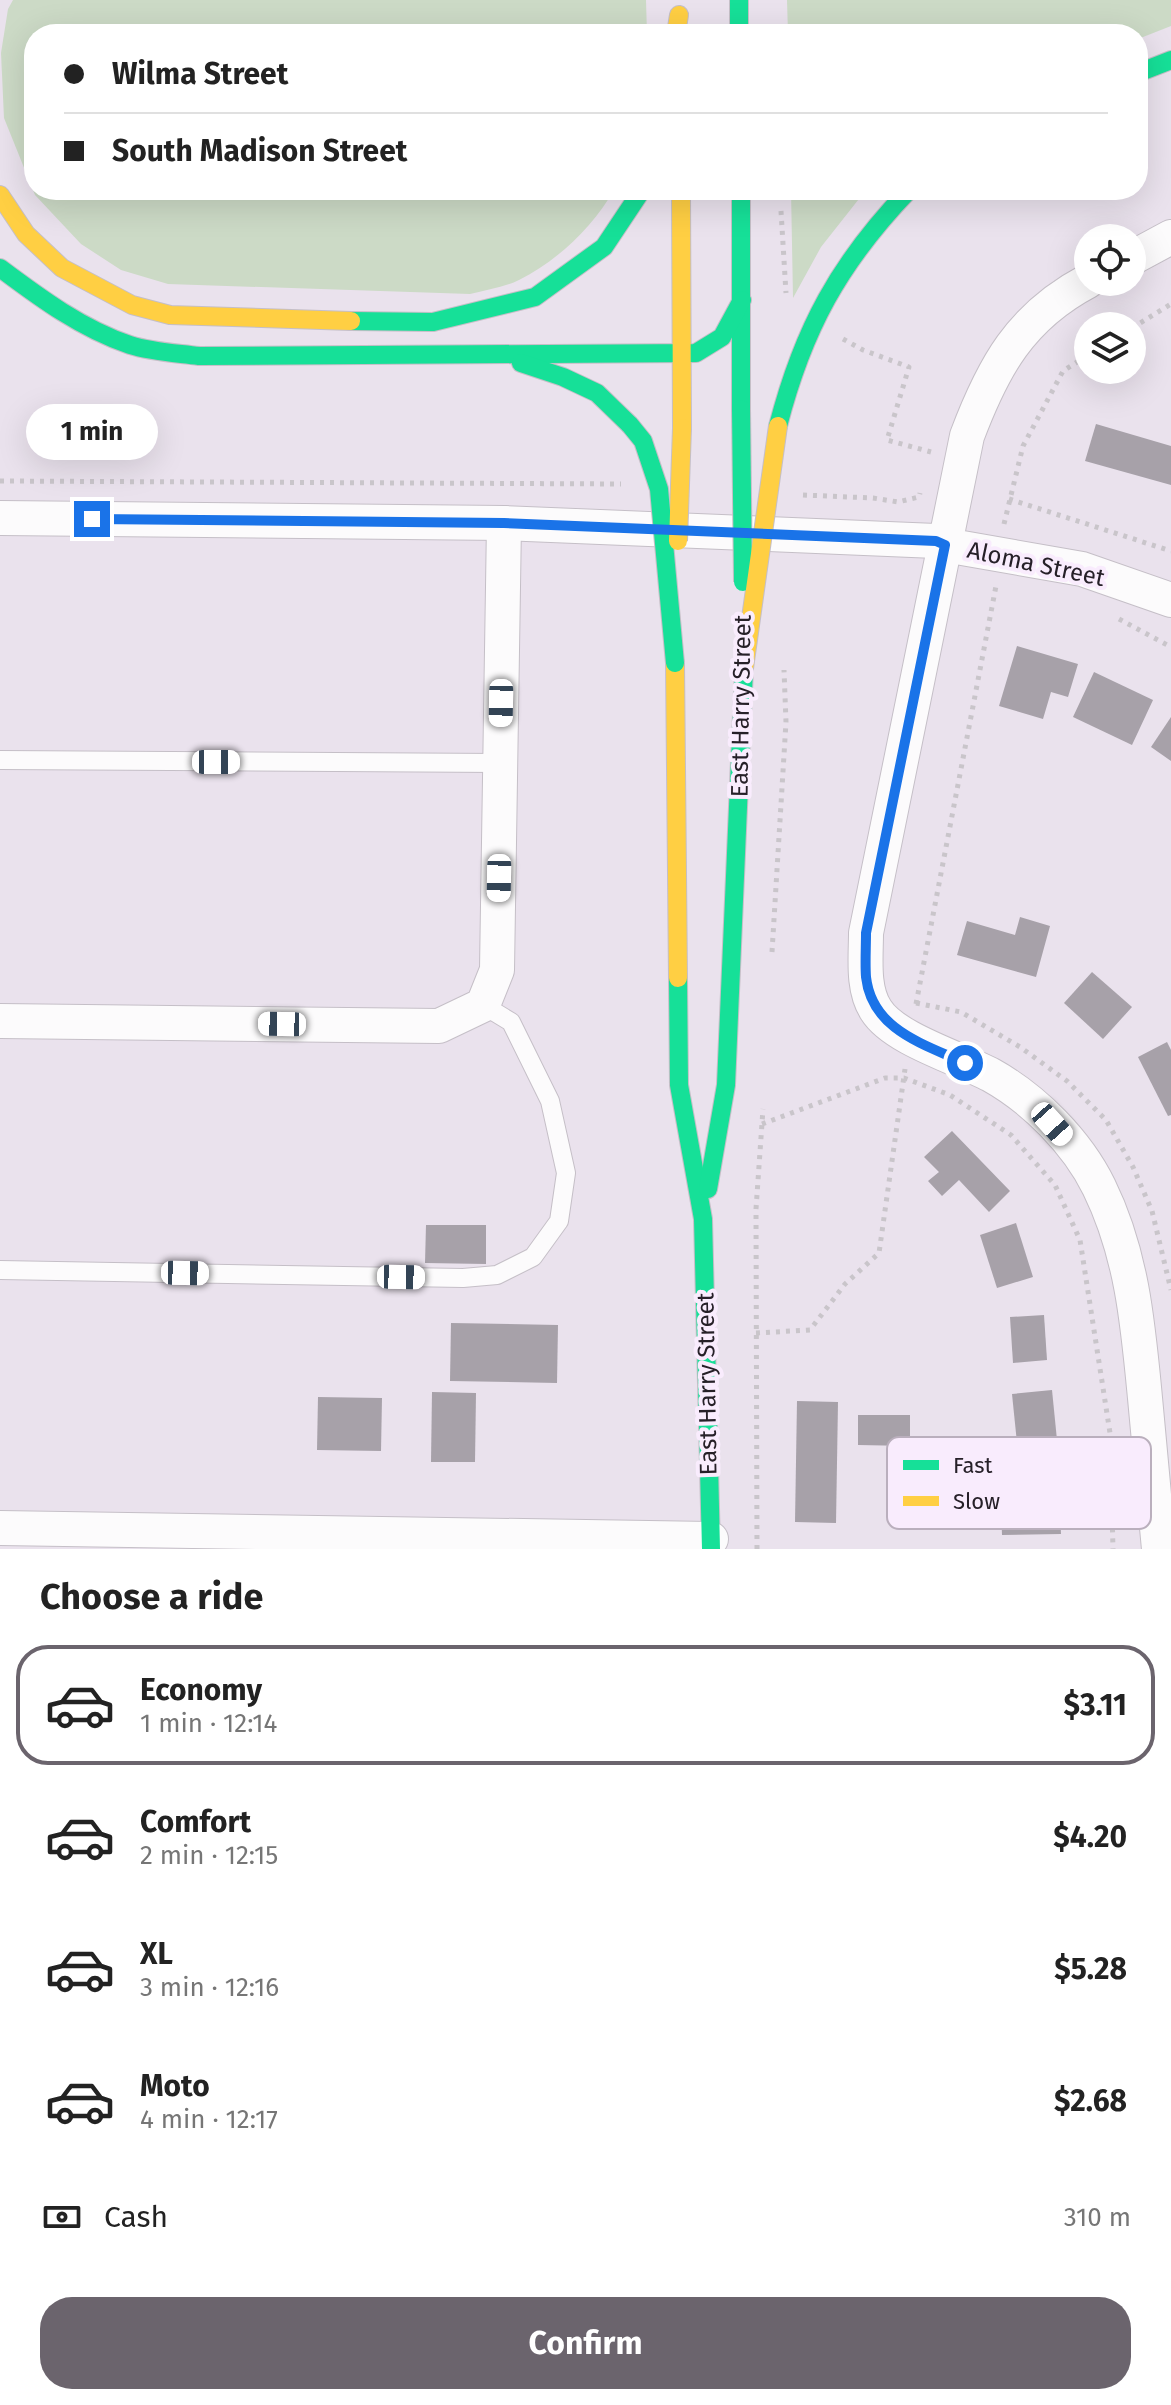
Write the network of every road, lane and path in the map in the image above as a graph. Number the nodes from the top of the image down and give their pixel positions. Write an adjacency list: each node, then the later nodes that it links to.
1 (739, 0): 2 (main road)
2 (739, 24)
3 (1171, 60): 4 (main road)
4 (1148, 69)
5 (0, 195): 6 (main road)
6 (635, 200)
7 (681, 200): 21 (main road, East Harry Street)
8 (741, 200): 15 (main road, East Harry Street)
9 (899, 200): 18 (main road)
10 (781, 206): 18 (path)
11 (1171, 237): 12 (street)
12 (1146, 250)
13 (0, 268): 20 (main road)
14 (1074, 288): 33 (street)
15 (742, 300): 21 (main road); 41 (main road, East Harry Street, bridge)
16 (1171, 304): 17 (path)
17 (1146, 319)
18 (814, 320): 41 (main road, bridge)
19 (863, 350): 24 (path)
20 (492, 354): 21 (main road); 40 (main road, bridge)
21 (682, 354): 40 (main road, East Harry Street, bridge)
22 (1074, 364): 30 (path)
23 (936, 439): 24 (path)
24 (932, 452): 25 (path)
25 (928, 464)
26 (0, 481): 27 (path)
27 (627, 484)
28 (921, 487): 29 (path)
29 (797, 494)
30 (1009, 499): 34 (path); 35 (path)
31 (0, 518): 32 (street, Aloma Street)
32 (504, 523): 33 (street, Aloma Street); 43 (street)
33 (945, 545): 35 (street, Aloma Street); 47 (street)
34 (1171, 551)
35 (1006, 570): 36 (street, Aloma Street); 47 (path)
36 (1171, 600)
37 (1112, 615): 38 (path)
38 (1171, 647)
39 (784, 657): 44 (path)
40 (675, 663): 51 (main road, East Harry Street)
41 (744, 668): 51 (main road, East Harry Street)
42 (0, 760): 43 (lane)
43 (500, 763): 45 (street)
44 (772, 960)
45 (483, 1005): 46 (street); 52 (lane)
46 (0, 1021)
47 (911, 1037): 48 (path); 55 (street)
48 (904, 1078): 50 (path); 53 (path); 54 (path)
49 (763, 1098): 50 (path)
50 (762, 1124): 53 (path)
51 (703, 1219): 59 (main road, East Harry Street)
52 (0, 1270)
53 (756, 1333): 60 (path)
54 (1110, 1437)
55 (1149, 1437)
56 (1151, 1463): 62 (street)
57 (0, 1528): 59 (street)
58 (1112, 1529): 61 (path)
59 (711, 1544)
60 (757, 1549)
61 (1113, 1549)
62 (1159, 1549)

